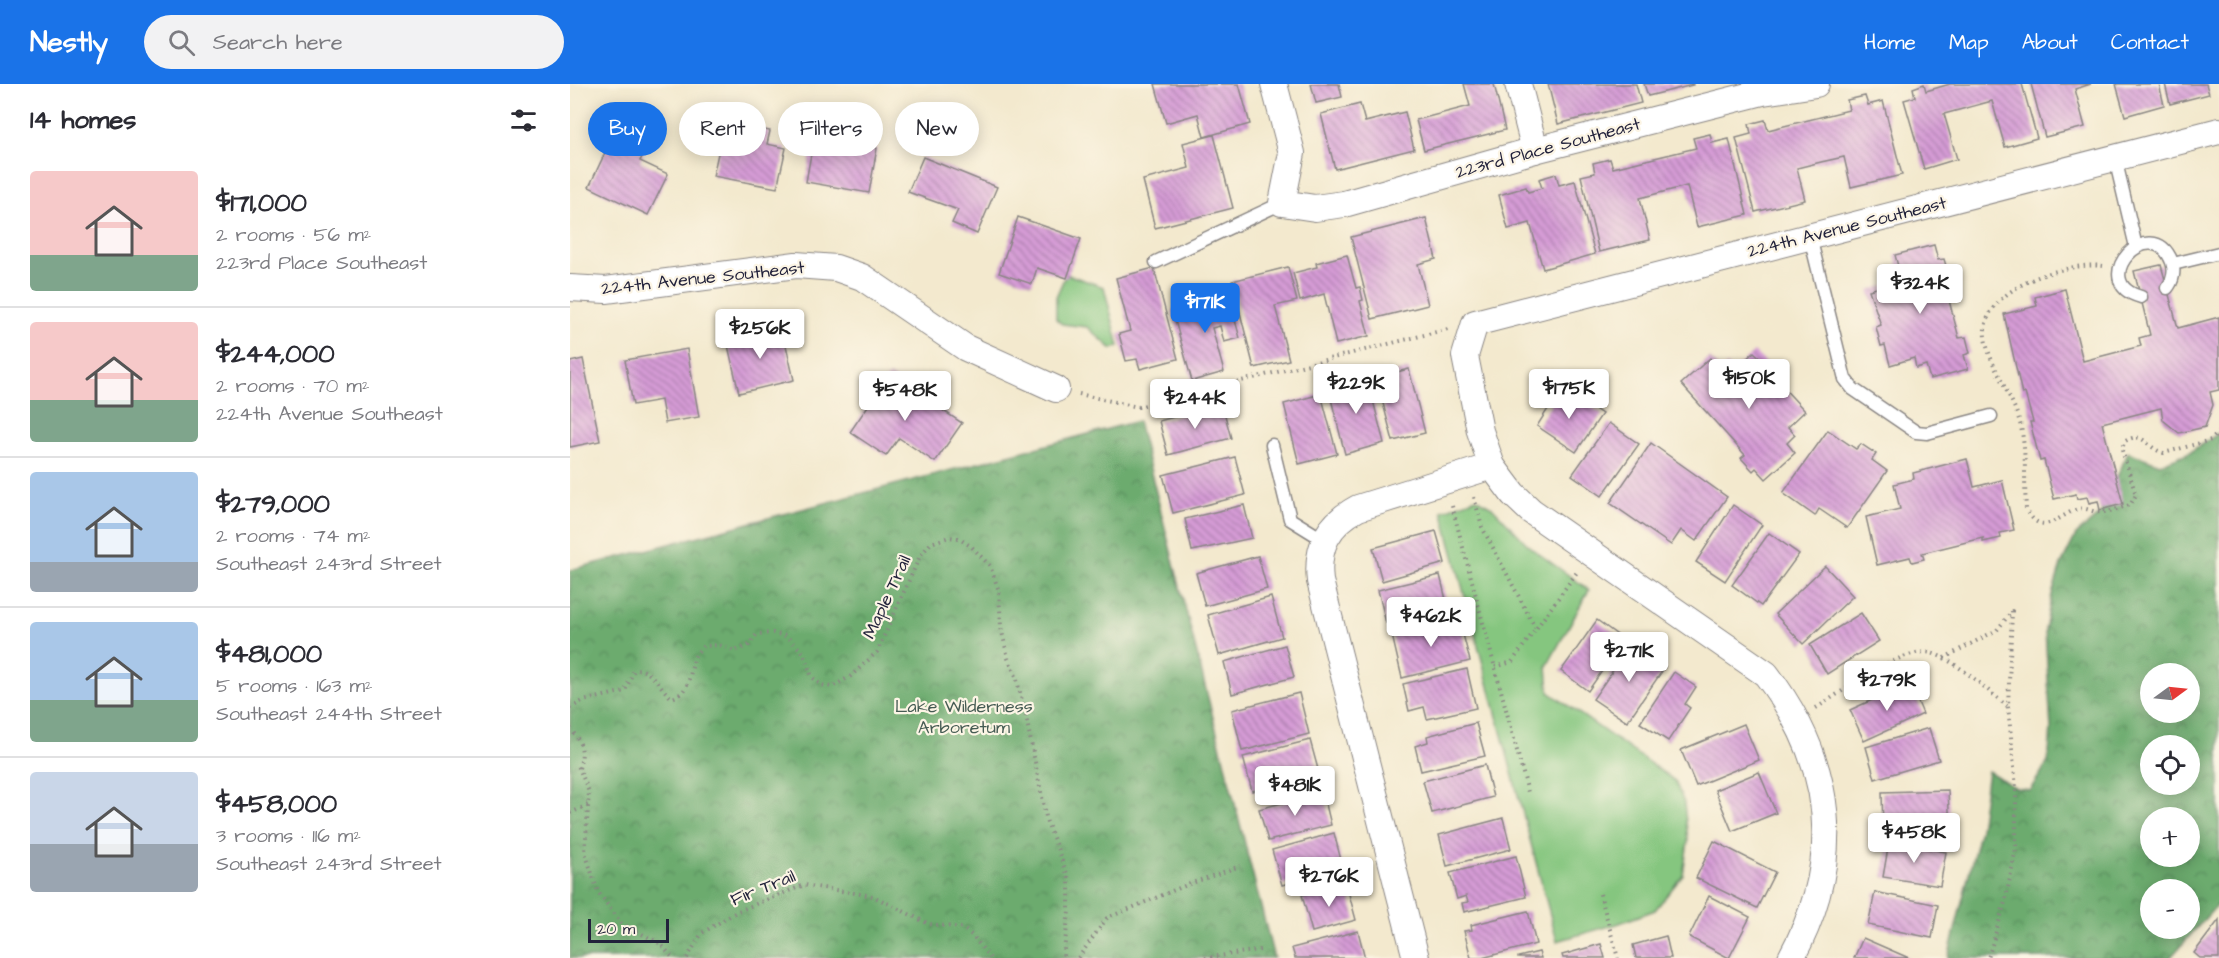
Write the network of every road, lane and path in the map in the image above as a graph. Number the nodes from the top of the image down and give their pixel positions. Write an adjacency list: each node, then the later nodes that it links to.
1 (1274, 84): 8 (street)
2 (1518, 84): 6 (street)
3 (1816, 84): 4 (street, 223rd Place Southeast)
4 (1762, 88): 6 (street, 223rd Place Southeast)
5 (2219, 131): 7 (street, 224th Avenue Southeast)
6 (1535, 150): 8 (street, 223rd Place Southeast)
7 (2115, 158): 9 (street, 224th Avenue Southeast); 10 (lane)
8 (1282, 203): 12 (lane)
9 (1810, 237): 18 (street, 224th Avenue Southeast); 20 (lane)
10 (2136, 247): 13 (lane); 14 (lane)
11 (2219, 253): 13 (lane)
12 (1156, 262)
13 (2173, 264): 16 (lane)
14 (2120, 268): 17 (lane); 21 (path)
15 (570, 288): 19 (street, 224th Avenue Southeast)
16 (2167, 288)
17 (2141, 297)
18 (1475, 323): 19 (path); 23 (street)
19 (1056, 389)
20 (1991, 416)
21 (2219, 432)
22 (1272, 445): 24 (lane)
23 (1469, 473): 24 (street); 25 (street); 26 (path); 28 (path)
24 (1324, 540): 46 (street)
25 (1590, 552): 26 (path); 31 (street)
26 (1536, 629): 28 (path)
27 (1944, 658): 29 (path); 29 (path); 31 (path)
28 (1495, 667): 33 (path)
29 (2008, 706): 48 (path)
30 (570, 708): 43 (path, Maple Trail)
31 (1796, 720): 39 (street)
32 (570, 728): 34 (path)
33 (1529, 796)
34 (588, 805): 35 (path); 40 (path)
35 (570, 813)
36 (1240, 866): 44 (path)
37 (1600, 894): 47 (path)
38 (1260, 950): 45 (path)
39 (1795, 950)
40 (673, 958)
41 (687, 958): 42 (path, Fir Trail)
42 (990, 958)
43 (1064, 958)
44 (1078, 958)
45 (1205, 958)
46 (1416, 958)
47 (1618, 958)
48 (1988, 958)

